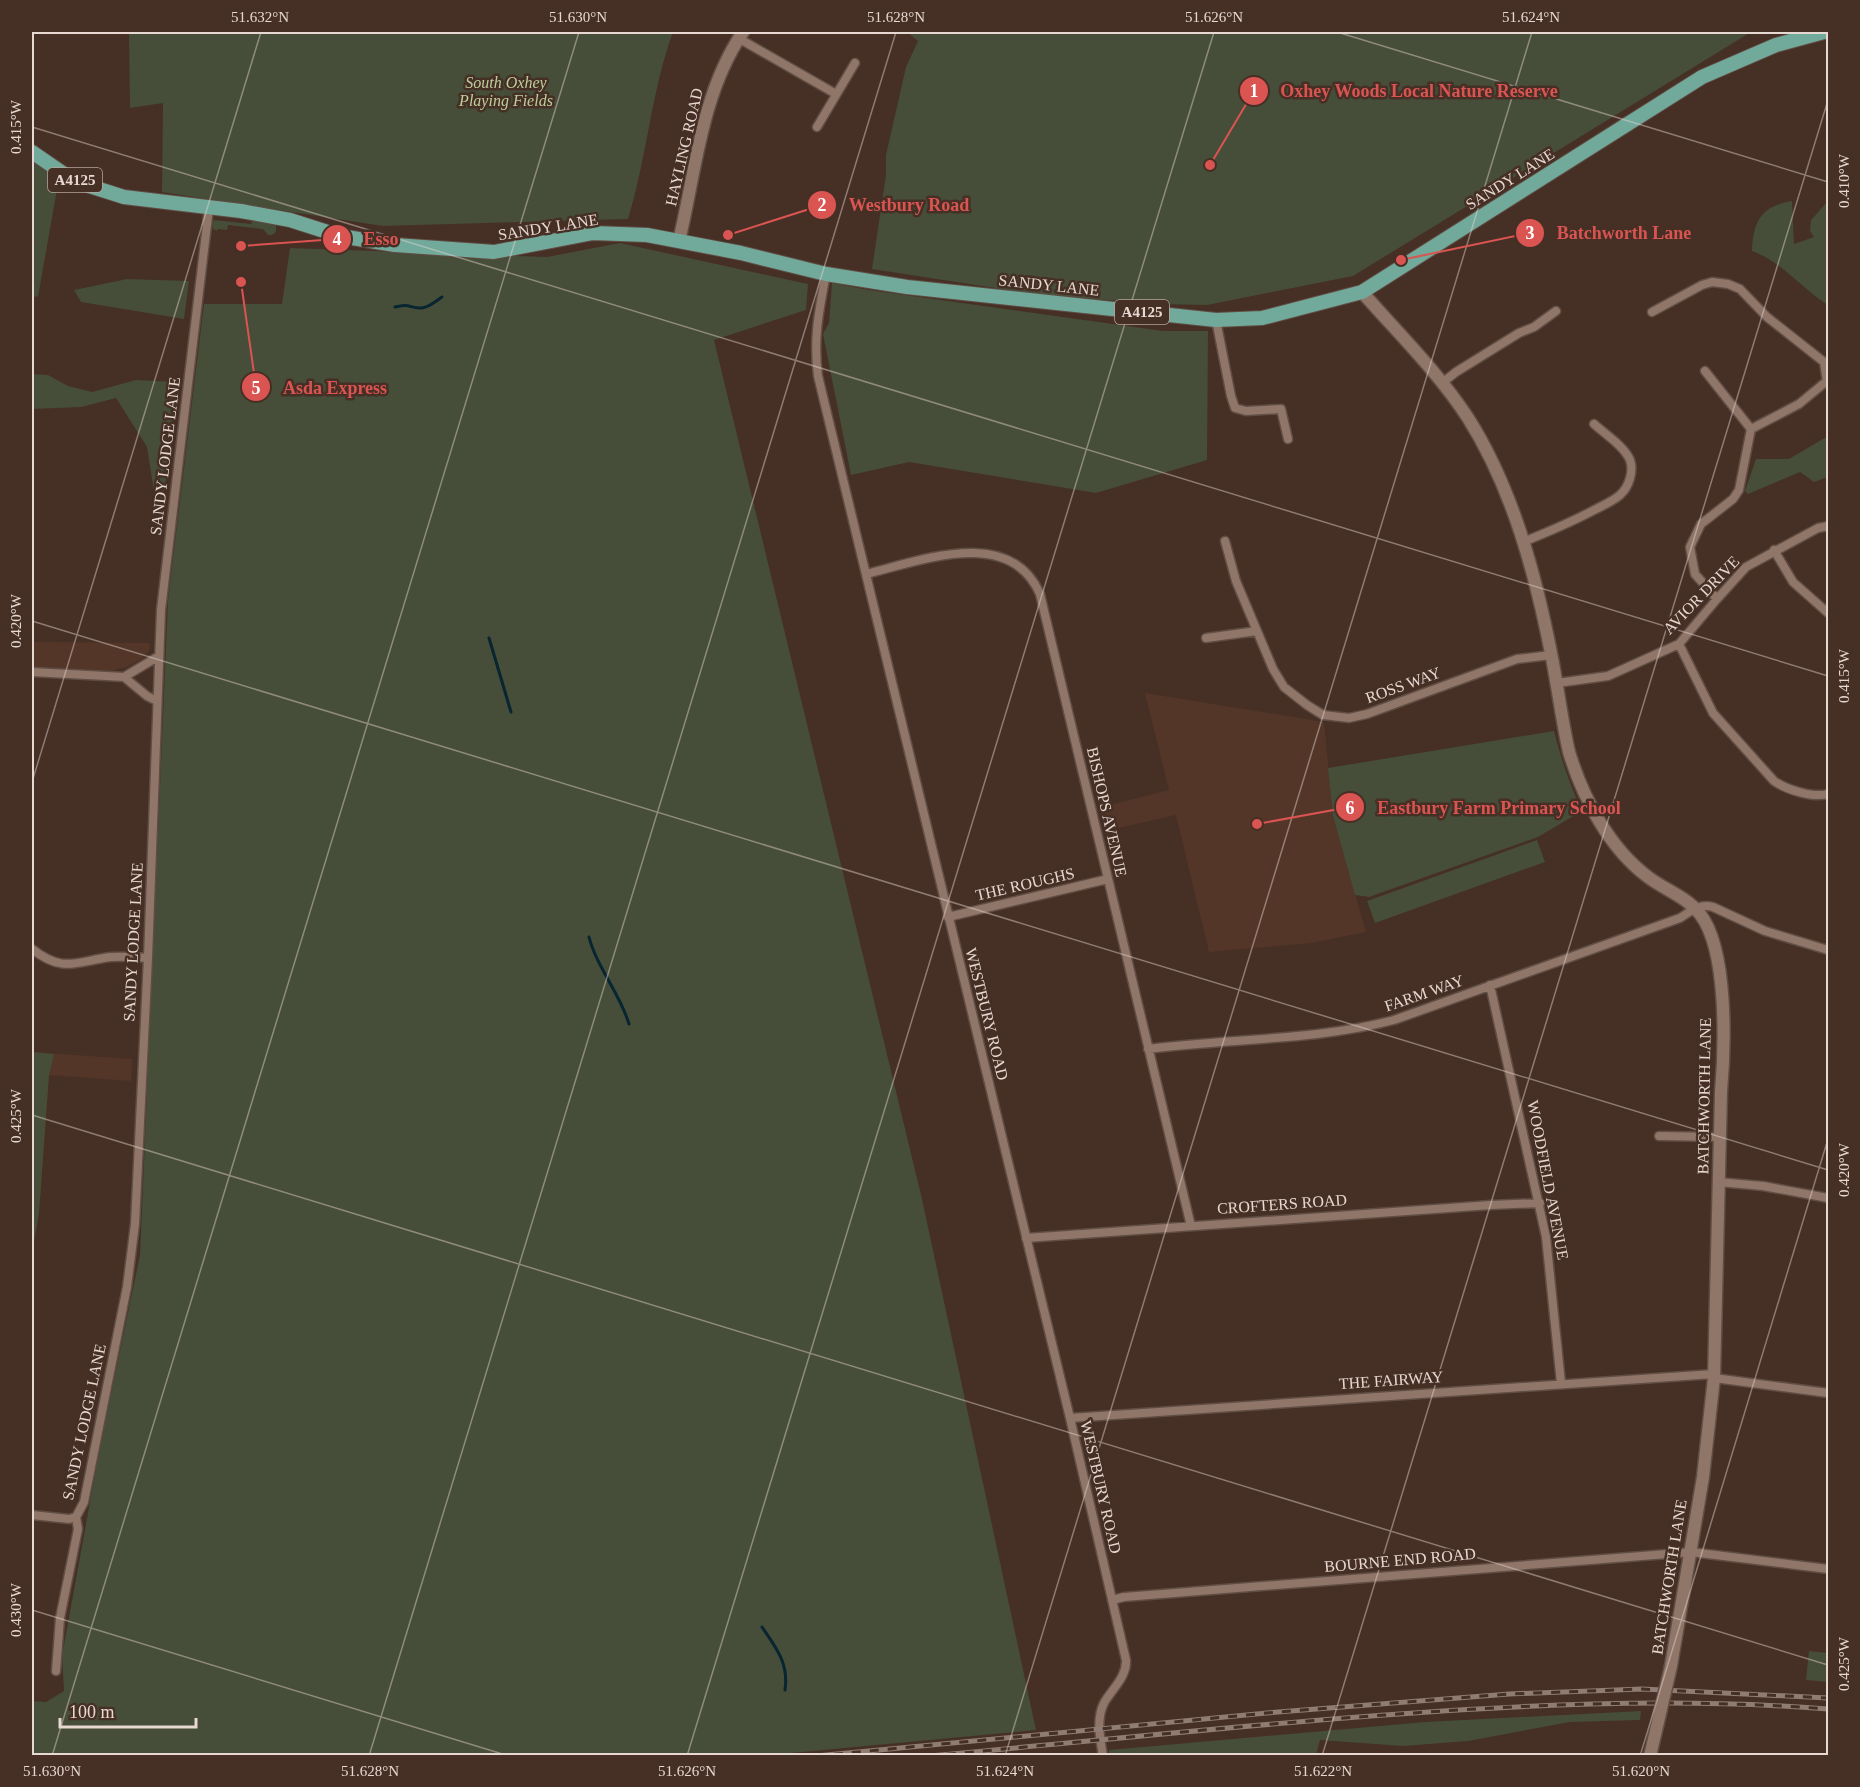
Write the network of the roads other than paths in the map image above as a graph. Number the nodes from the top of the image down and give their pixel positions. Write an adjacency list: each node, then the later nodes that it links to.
1 (1824, 32): 10 (main road, SANDY LANE / A4125)
2 (741, 35): 4 (street); 8 (street, HAYLING ROAD)
3 (855, 63): 4 (street)
4 (836, 94): 5 (street)
5 (817, 127)
6 (32, 152): 7 (main road, A4125)
7 (209, 208): 8 (main road, SANDY LANE / A4125); 32 (street, SANDY LODGE LANE)
8 (679, 241): 9 (main road, SANDY LANE / A4125)
9 (826, 274): 13 (main road, SANDY LANE / A4125); 25 (street, WESTBURY ROAD)
10 (1362, 292): 13 (main road, SANDY LANE / A4125); 17 (street, BATCHWORTH LANE)
11 (1556, 311): 17 (street)
12 (1652, 312): 14 (street)
13 (1216, 320): 20 (street)
14 (1826, 362): 16 (street)
15 (1705, 371): 19 (street)
16 (1828, 381): 19 (street)
17 (1442, 383): 23 (street, BATCHWORTH LANE)
18 (1594, 424): 23 (street)
19 (1751, 429): 26 (street)
20 (1288, 439)
21 (1828, 526): 24 (street, AVIOR DRIVE)
22 (1225, 541): 28 (street, ROSS WAY)
23 (1523, 542): 31 (street, BATCHWORTH LANE)
24 (1774, 550): 26 (street, AVIOR DRIVE); 27 (street)
25 (866, 574): 38 (street, BISHOPS AVENUE); 40 (street, WESTBURY ROAD)
26 (1717, 599): 30 (street, AVIOR DRIVE)
27 (1828, 613)
28 (1257, 631): 29 (street); 31 (street, ROSS WAY)
29 (1206, 638)
30 (1679, 644): 35 (street, AVIOR DRIVE); 37 (street)
31 (1551, 655): 35 (street, BATCHWORTH LANE)
32 (159, 656): 34 (street); 36 (street, SANDY LODGE LANE)
33 (32, 672): 34 (street)
34 (124, 677): 36 (street)
35 (1557, 683): 39 (street, BATCHWORTH LANE)
36 (157, 701): 43 (street, SANDY LODGE LANE)
37 (1828, 794)
38 (1108, 879): 40 (street, THE ROUGHS); 45 (street, BISHOPS AVENUE)
39 (1695, 908): 42 (street); 44 (street, FARM WAY); 47 (street, BATCHWORTH LANE)
40 (948, 917): 52 (street, WESTBURY ROAD)
41 (32, 949): 43 (street)
42 (1828, 950)
43 (148, 958): 58 (street, SANDY LODGE LANE)
44 (1490, 985): 45 (street, FARM WAY); 50 (street, WOODFIELD AVENUE)
45 (1148, 1049): 51 (street, BISHOPS AVENUE)
46 (1659, 1136): 47 (street)
47 (1719, 1137): 48 (street, BATCHWORTH LANE)
48 (1719, 1182): 49 (street); 53 (street, BATCHWORTH LANE)
49 (1828, 1198)
50 (1540, 1203): 51 (street, CROFTERS ROAD); 54 (street, WOODFIELD AVENUE)
51 (1191, 1226): 52 (street, CROFTERS ROAD)
52 (1026, 1238): 56 (street, WESTBURY ROAD)
53 (1714, 1376): 54 (street, THE FAIRWAY); 55 (street, THE FAIRWAY); 59 (street, BATCHWORTH LANE)
54 (1561, 1383): 56 (street, THE FAIRWAY)
55 (1828, 1393)
56 (1070, 1418): 61 (street, WESTBURY ROAD)
57 (32, 1515): 58 (street)
58 (76, 1517): 62 (street, SANDY LODGE LANE)
59 (1691, 1552): 60 (street, BOURNE END ROAD); 61 (street, BOURNE END ROAD); 64 (street, BATCHWORTH LANE, bridge)
60 (1828, 1569)
61 (1112, 1600): 63 (street, WESTBURY ROAD)
62 (56, 1671)
63 (1102, 1755)
64 (1650, 1755)

